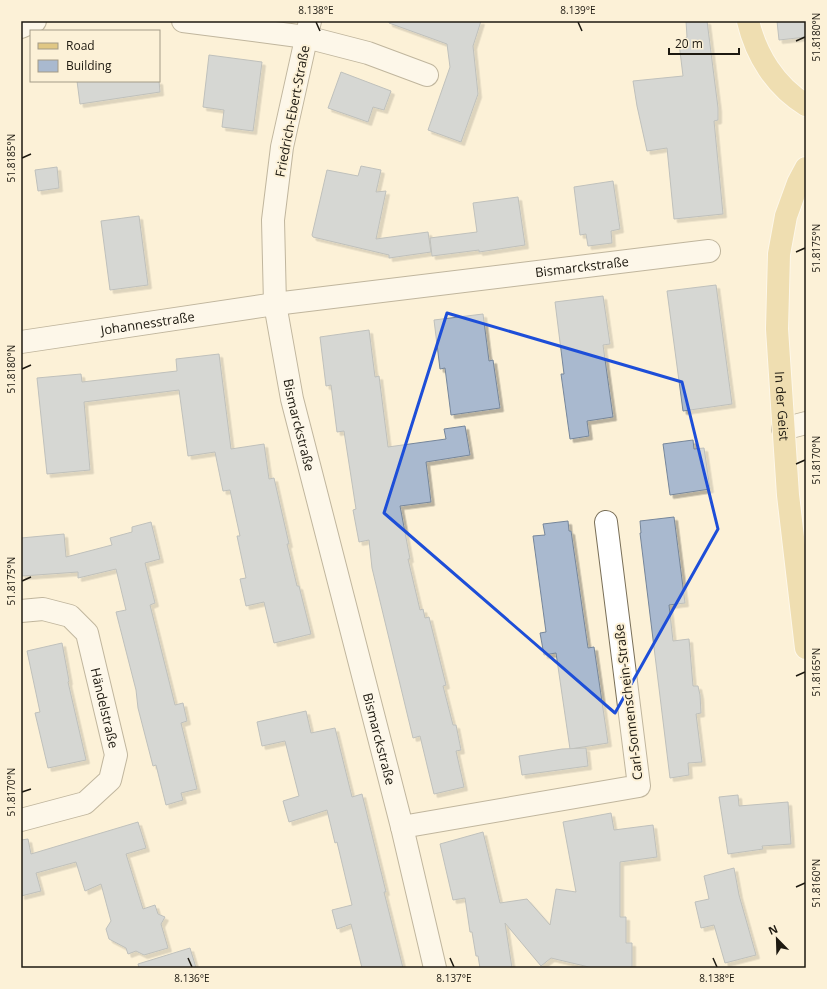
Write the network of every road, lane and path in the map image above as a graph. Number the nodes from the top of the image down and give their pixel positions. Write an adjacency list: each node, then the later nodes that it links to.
1 (35, 21): 4 (street)
2 (183, 21): 5 (street)
3 (748, 21): 7 (main road)
4 (21, 27)
5 (308, 29): 6 (street, Friedrich-Ebert-Straße); 10 (street, Friedrich-Ebert-Straße)
6 (426, 75)
7 (806, 105)
8 (806, 168): 13 (main road, In der Geist)
9 (709, 251): 10 (street, Bismarckstraße)
10 (275, 304): 11 (street, Johannesstraße); 18 (street, Bismarckstraße)
11 (21, 342)
12 (806, 423): 13 (street)
13 (783, 429): 16 (main road, In der Geist)
14 (606, 522): 18 (street, Carl-Sonnenschein-Straße)
15 (21, 611): 17 (street, Händelstraße)
16 (806, 648)
17 (21, 820)
18 (402, 827): 19 (street, Bismarckstraße)
19 (435, 968)

